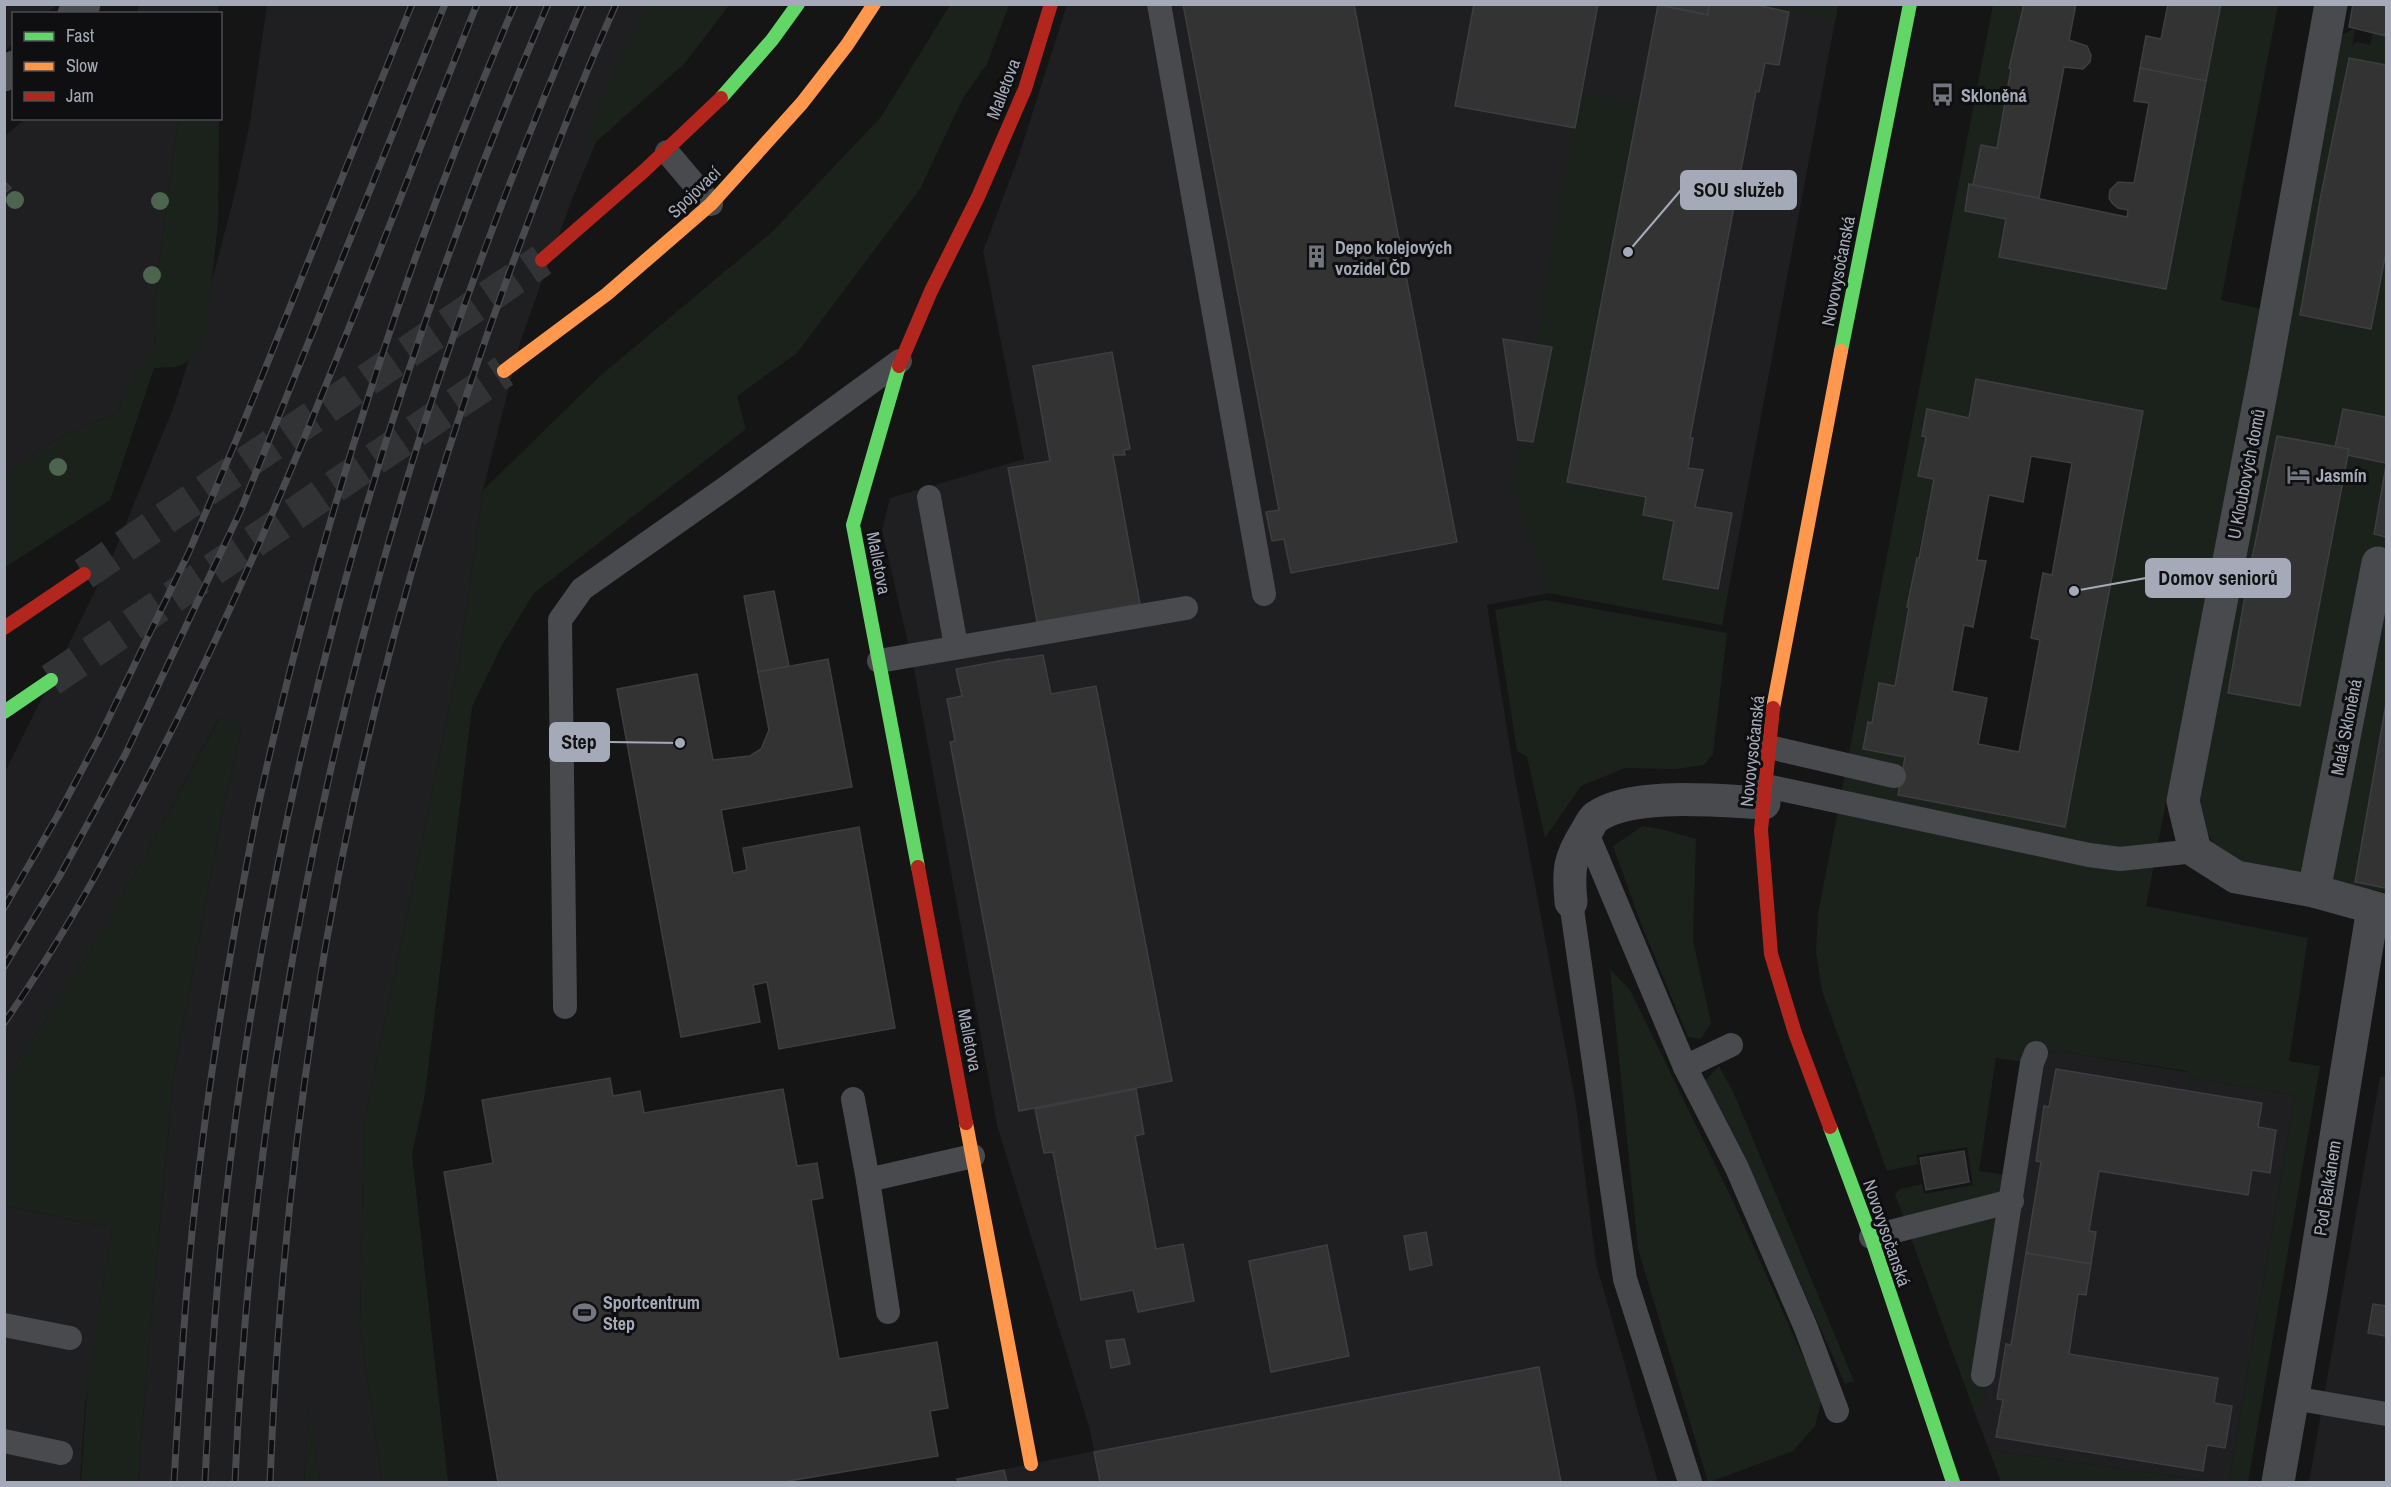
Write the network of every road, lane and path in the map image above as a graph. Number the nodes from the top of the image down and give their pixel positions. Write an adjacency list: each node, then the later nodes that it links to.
1 (798, 4): 7 (main road)
2 (874, 4): 8 (main road, Spojovací)
3 (1051, 4): 10 (main road, Malletova)
4 (1159, 4): 15 (lane)
5 (1910, 4): 22 (main road, Novovysočanská)
6 (2331, 4): 26 (street, U Kloubových domů)
7 (667, 152): 8 (lane); 9 (main road)
8 (711, 204): 11 (main road, Spojovací)
9 (542, 260)
10 (900, 361): 19 (main road, Malletova); 30 (lane)
11 (504, 371)
12 (929, 497): 18 (lane)
13 (2378, 562): 27 (street, Malá Skloněná)
14 (84, 574): 17 (main road)
15 (1264, 594)
16 (1186, 608): 18 (lane)
17 (4, 628)
18 (956, 646): 19 (lane)
19 (879, 660): 35 (main road, Malletova)
20 (51, 680): 21 (main road)
21 (4, 712)
22 (1769, 747): 23 (lane); 24 (main road, Novovysočanská)
23 (1893, 776)
24 (1765, 794): 25 (street); 26 (lane); 38 (main road, Novovysočanská)
25 (1586, 831): 28 (street); 33 (lane)
26 (2195, 851): 27 (street)
27 (2314, 891): 29 (street)
28 (1571, 902): 49 (lane)
29 (2380, 909): 43 (street, Pod Balkánem)
30 (565, 1007)
31 (1731, 1045): 33 (lane)
32 (2036, 1053): 37 (lane)
33 (1685, 1066): 44 (lane)
34 (853, 1099): 36 (lane)
35 (973, 1156): 36 (lane); 48 (main road, Malletova)
36 (868, 1179): 39 (lane)
37 (2012, 1201): 38 (lane); 42 (lane)
38 (1871, 1237): 50 (main road, Novovysočanská)
39 (888, 1312)
40 (4, 1325): 41 (lane)
41 (70, 1338)
42 (1983, 1375)
43 (2293, 1398): 45 (lane); 51 (street, Pod Balkánem)
44 (1837, 1411)
45 (2386, 1414)
46 (4, 1441): 47 (lane)
47 (61, 1454)
48 (1033, 1473)
49 (1690, 1482)
50 (1953, 1482)
51 (2278, 1482)

